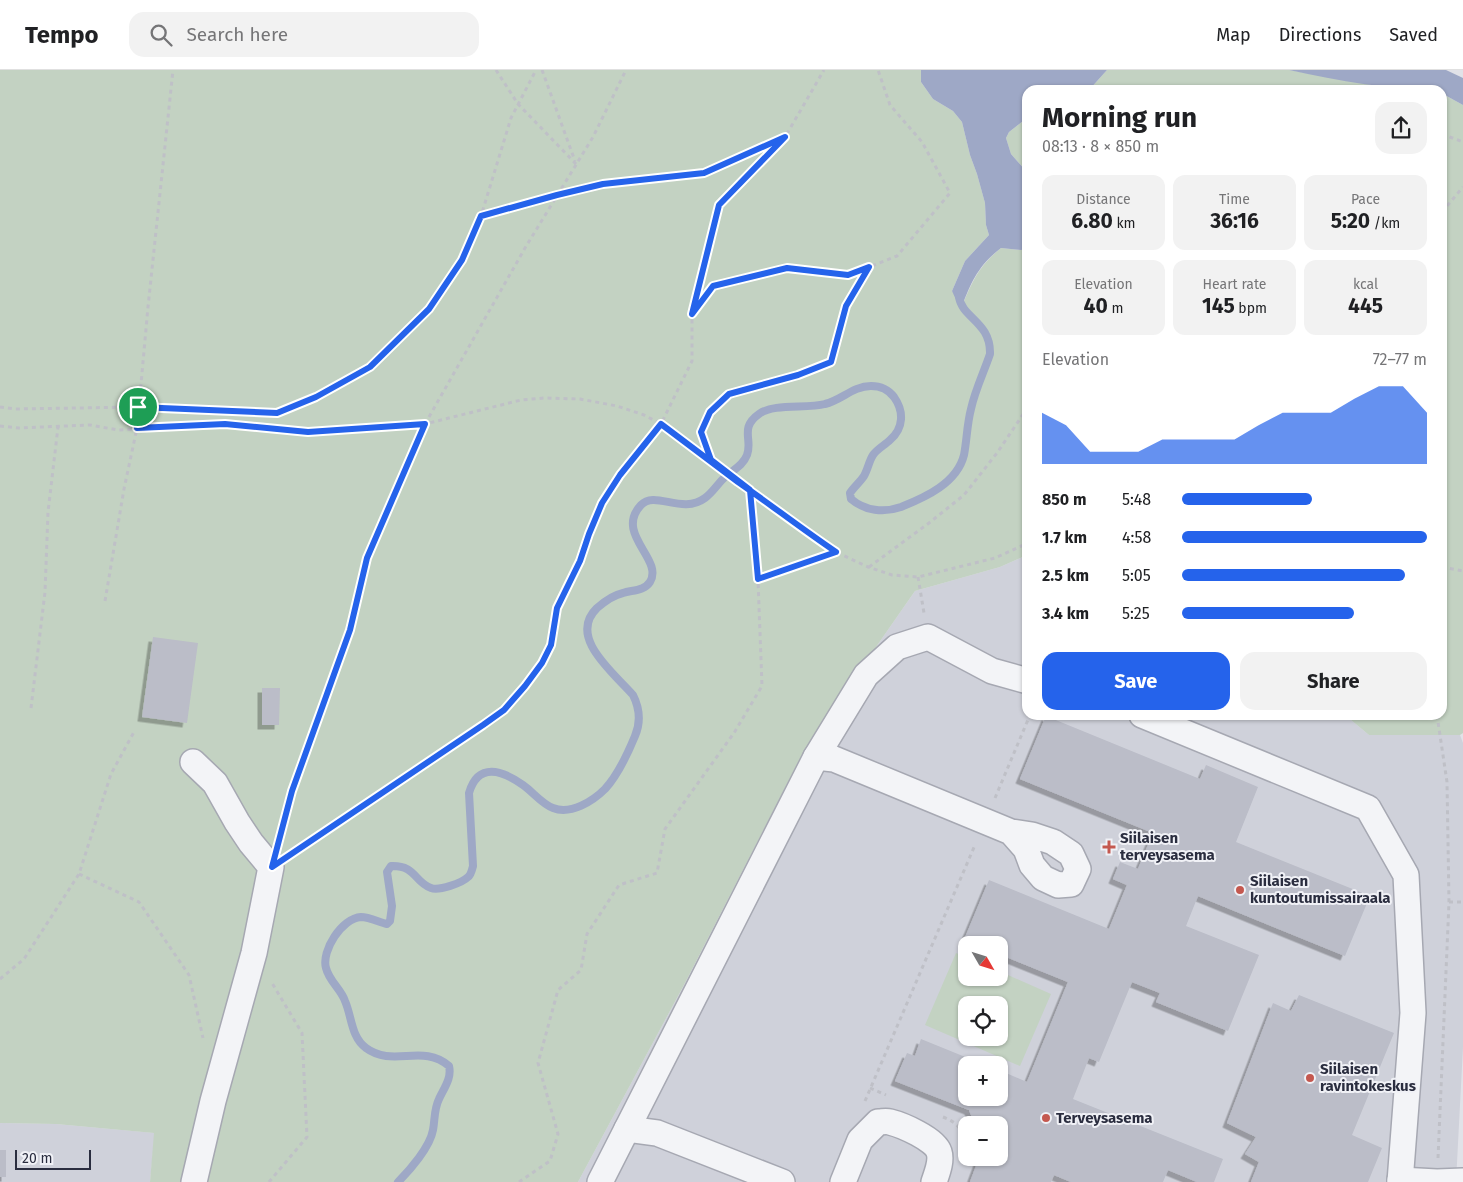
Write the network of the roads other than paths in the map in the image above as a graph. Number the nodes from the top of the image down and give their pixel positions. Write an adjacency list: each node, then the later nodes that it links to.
1 (1022, 678): 3 (street)
2 (1154, 720): 7 (street)
3 (816, 757): 5 (street); 6 (street)
4 (193, 762): 9 (street)
5 (1011, 832)
6 (627, 1129): 10 (street); 11 (street)
7 (1400, 1181): 14 (street)
8 (1463, 1181): 14 (street)
9 (194, 1182)
10 (600, 1182)
11 (782, 1182)
12 (843, 1182): 13 (street)
13 (934, 1182)
14 (1437, 1182)

